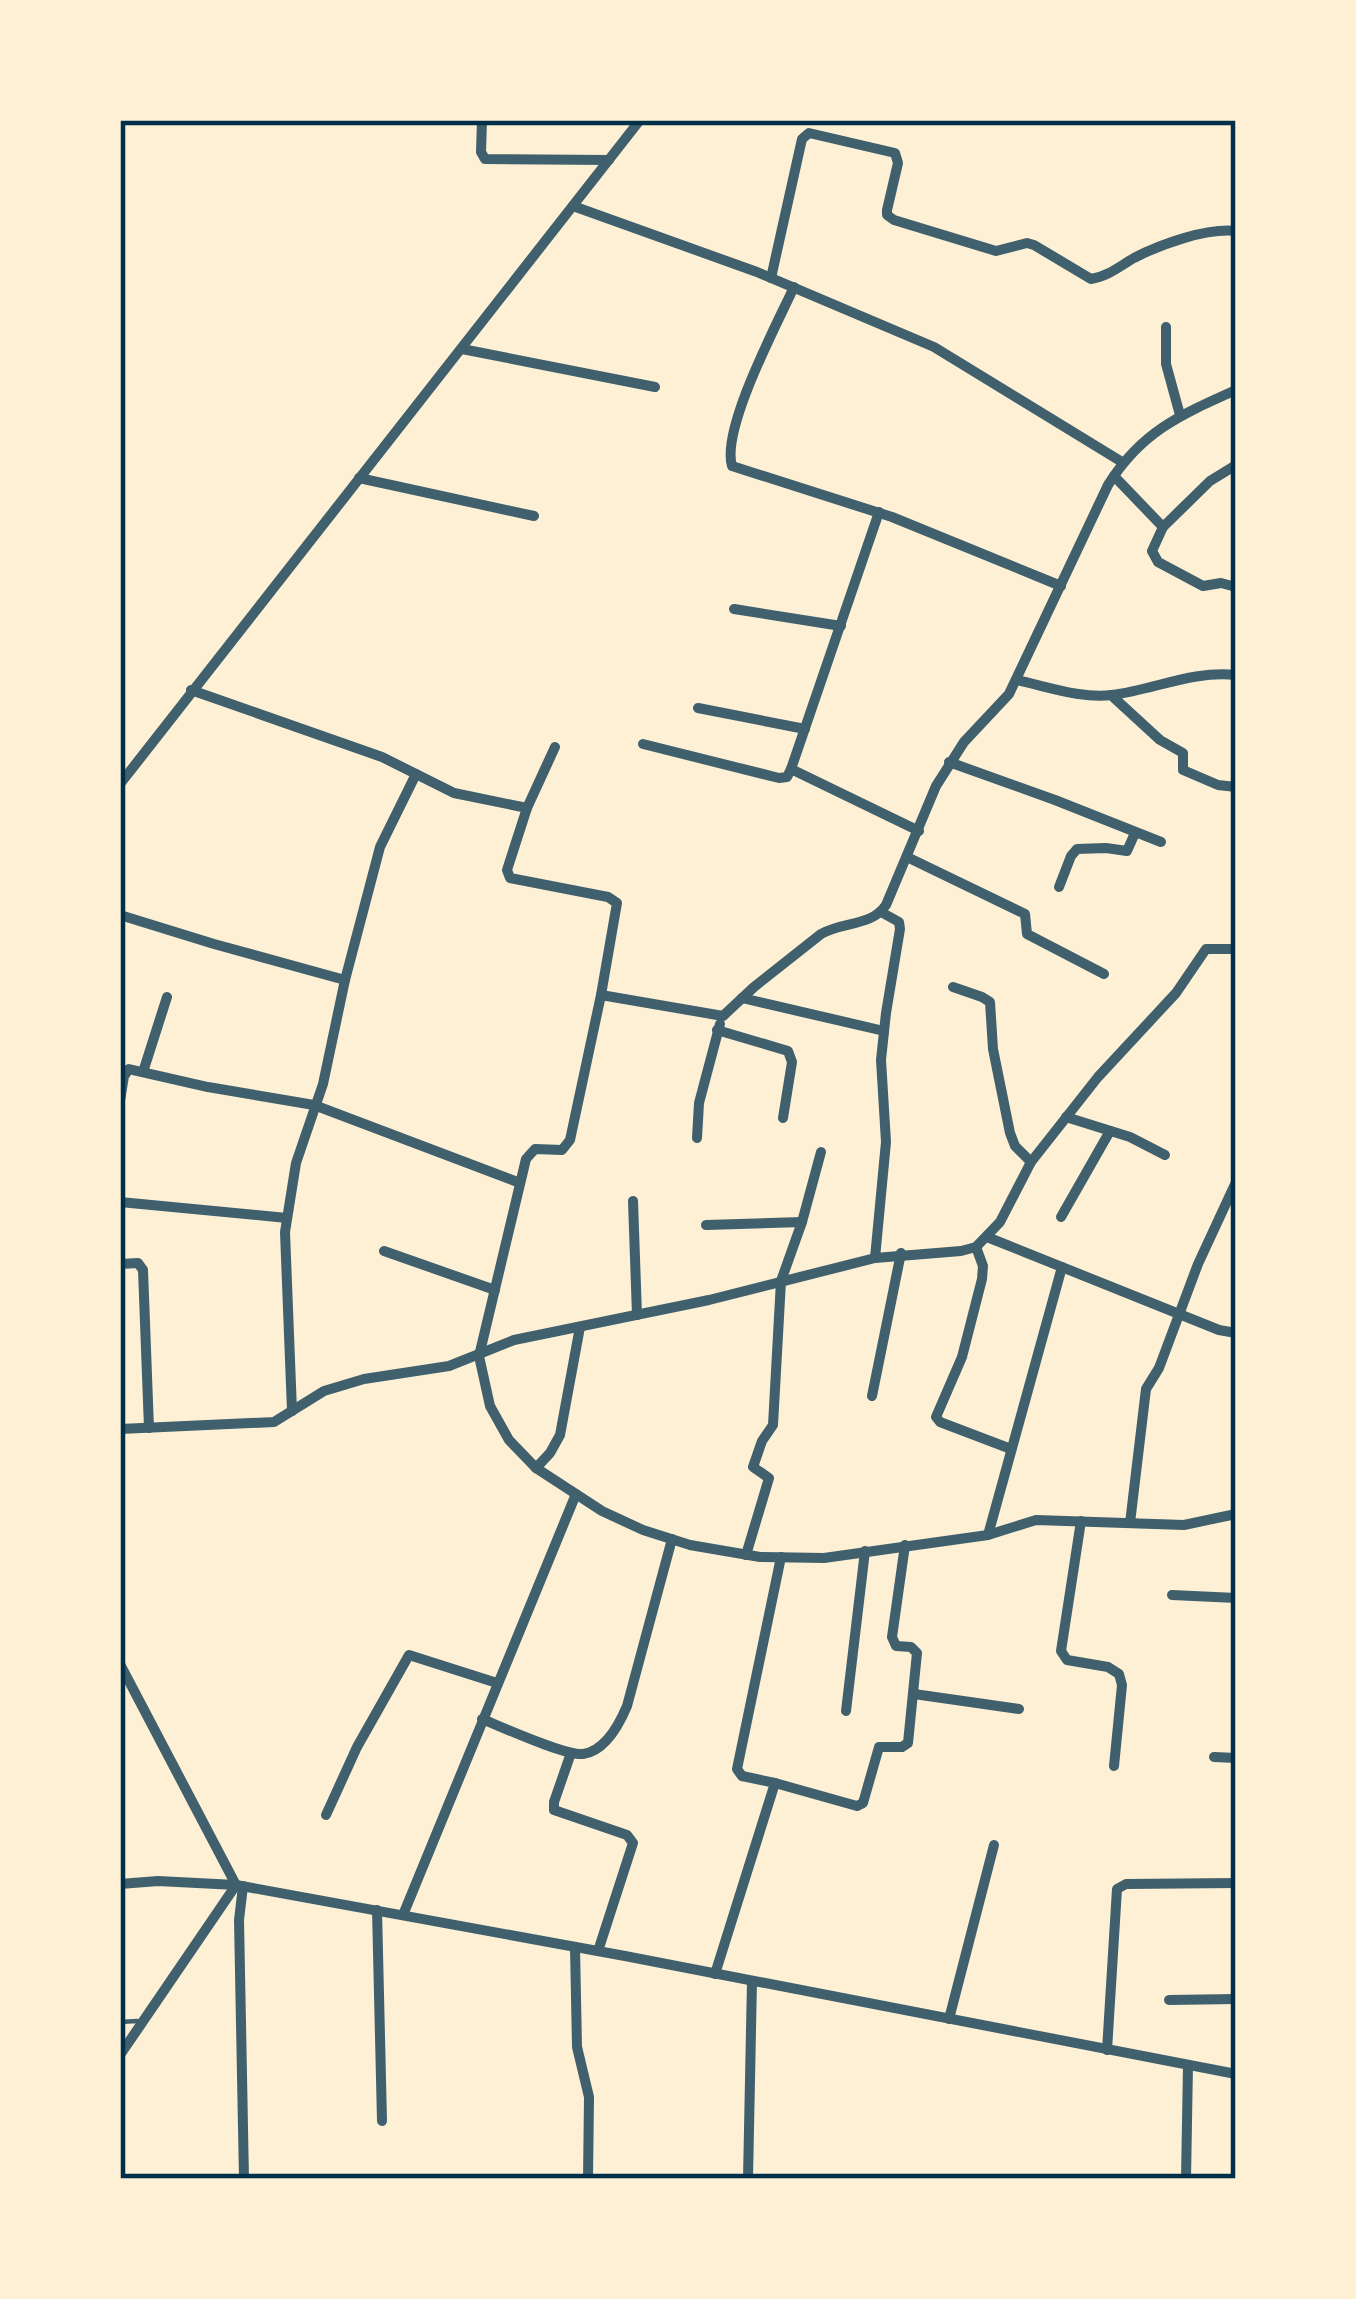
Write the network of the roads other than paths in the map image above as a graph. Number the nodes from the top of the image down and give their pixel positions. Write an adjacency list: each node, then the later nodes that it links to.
1 (482, 120): 3 (street)
2 (640, 120): 3 (street)
3 (609, 160): 4 (street)
4 (573, 206): 6 (street); 9 (street)
5 (1236, 230): 6 (street)
6 (771, 278): 7 (street)
7 (794, 287): 13 (street); 17 (street)
8 (1166, 327): 12 (street)
9 (462, 349): 10 (street); 16 (street)
10 (655, 387)
11 (1236, 390): 12 (street)
12 (1180, 415): 13 (street)
13 (1123, 462): 15 (street)
14 (1236, 465): 19 (street)
15 (1114, 476): 19 (street); 20 (street)
16 (359, 478): 18 (street); 26 (street)
17 (879, 512): 20 (street); 23 (street)
18 (534, 516)
19 (1162, 527): 21 (street)
20 (1061, 586): 25 (street)
21 (1236, 587)
22 (734, 609): 23 (street)
23 (841, 626): 29 (street)
24 (1236, 675): 27 (street)
25 (1016, 680): 27 (street); 32 (street)
26 (191, 690): 34 (street); 35 (street)
27 (1111, 695): 36 (street)
28 (698, 708): 29 (street)
29 (805, 729): 33 (street)
30 (644, 744): 33 (street)
31 (555, 747): 37 (street)
32 (949, 762): 38 (street); 39 (street)
33 (791, 769): 38 (street)
34 (416, 775): 37 (street); 47 (street)
35 (120, 784)
36 (1236, 787)
37 (527, 808): 49 (street)
38 (919, 830): 41 (street)
39 (1135, 833): 40 (street); 42 (street)
40 (1161, 842)
41 (907, 857): 43 (street); 46 (street)
42 (1059, 887)
43 (881, 912): 51 (street); 54 (street)
44 (120, 915): 47 (street)
45 (1236, 949): 58 (street)
46 (1104, 974)
47 (345, 980): 57 (street)
48 (953, 987): 64 (street)
49 (601, 995): 52 (street); 66 (street)
50 (166, 997): 55 (street)
51 (742, 998): 52 (street); 54 (street)
52 (723, 1016): 53 (street)
53 (717, 1030): 59 (street); 61 (street)
54 (884, 1030): 77 (street)
55 (143, 1072): 56 (street); 57 (street)
56 (120, 1101)
57 (314, 1105): 66 (street); 70 (street)
58 (1066, 1117): 60 (street); 64 (street)
59 (783, 1118)
60 (1110, 1131): 63 (street); 69 (street)
61 (697, 1138)
62 (821, 1152): 71 (street)
63 (1165, 1155)
64 (1031, 1162): 73 (street)
65 (1236, 1182): 82 (street)
66 (520, 1183): 81 (street)
67 (633, 1201): 83 (street)
68 (120, 1202): 70 (street)
69 (1061, 1216)
70 (286, 1218): 88 (street)
71 (802, 1222): 72 (street); 80 (street)
72 (706, 1225)
73 (987, 1237): 74 (street); 79 (street)
74 (976, 1246): 76 (street); 91 (street)
75 (384, 1251): 81 (street)
76 (901, 1253): 77 (street); 87 (street)
77 (875, 1258): 80 (street)
78 (120, 1264): 89 (street)
79 (1062, 1267): 82 (street); 91 (street)
80 (781, 1281): 83 (street); 101 (street)
81 (495, 1290): 86 (street)
82 (1179, 1314): 85 (street); 96 (street)
83 (637, 1315): 84 (street)
84 (580, 1327): 86 (street); 92 (street)
85 (1236, 1333)
86 (479, 1356): 88 (street); 92 (street)
87 (872, 1396)
88 (292, 1411): 89 (street)
89 (149, 1427): 90 (street)
90 (120, 1429)
91 (1011, 1448): 97 (street)
92 (536, 1468): 93 (street)
93 (576, 1494): 98 (street); 106 (street)
94 (1236, 1514): 96 (street)
95 (1082, 1521): 96 (street); 97 (street); 114 (street)
96 (1130, 1523)
97 (988, 1535): 99 (street)
98 (672, 1540): 101 (street); 111 (street)
99 (905, 1545): 100 (street); 107 (street)
100 (865, 1551): 102 (street); 109 (street)
101 (746, 1555): 102 (street)
102 (781, 1557): 115 (street)
103 (1172, 1595): 104 (street)
104 (1236, 1598)
105 (120, 1664): 120 (street)
106 (497, 1683): 110 (street); 116 (street)
107 (914, 1694): 108 (street); 115 (street)
108 (1019, 1709)
109 (846, 1712)
110 (482, 1719): 111 (street); 122 (street)
111 (571, 1753): 124 (street)
112 (1214, 1757): 113 (street)
113 (1236, 1758)
114 (1114, 1766)
115 (775, 1783): 125 (street)
116 (326, 1815)
117 (994, 1845): 129 (street)
118 (1236, 1883): 132 (street)
119 (120, 1884): 120 (street)
120 (240, 1885): 121 (street); 130 (street); 137 (street)
121 (377, 1910): 122 (street); 136 (street)
122 (403, 1915): 123 (street)
123 (574, 1947): 124 (street); 138 (street)
124 (598, 1951): 125 (street)
125 (715, 1974): 126 (street)
126 (752, 1981): 129 (street); 139 (street)
127 (1236, 1999): 128 (street)
128 (1169, 2000)
129 (949, 2019): 132 (street)
130 (143, 2021): 131 (lane); 133 (street)
131 (120, 2022)
132 (1107, 2050): 134 (street)
133 (120, 2055)
134 (1188, 2065): 135 (street); 140 (street)
135 (1236, 2074)
136 (382, 2121)
137 (244, 2179)
138 (588, 2179)
139 (748, 2179)
140 (1186, 2179)

